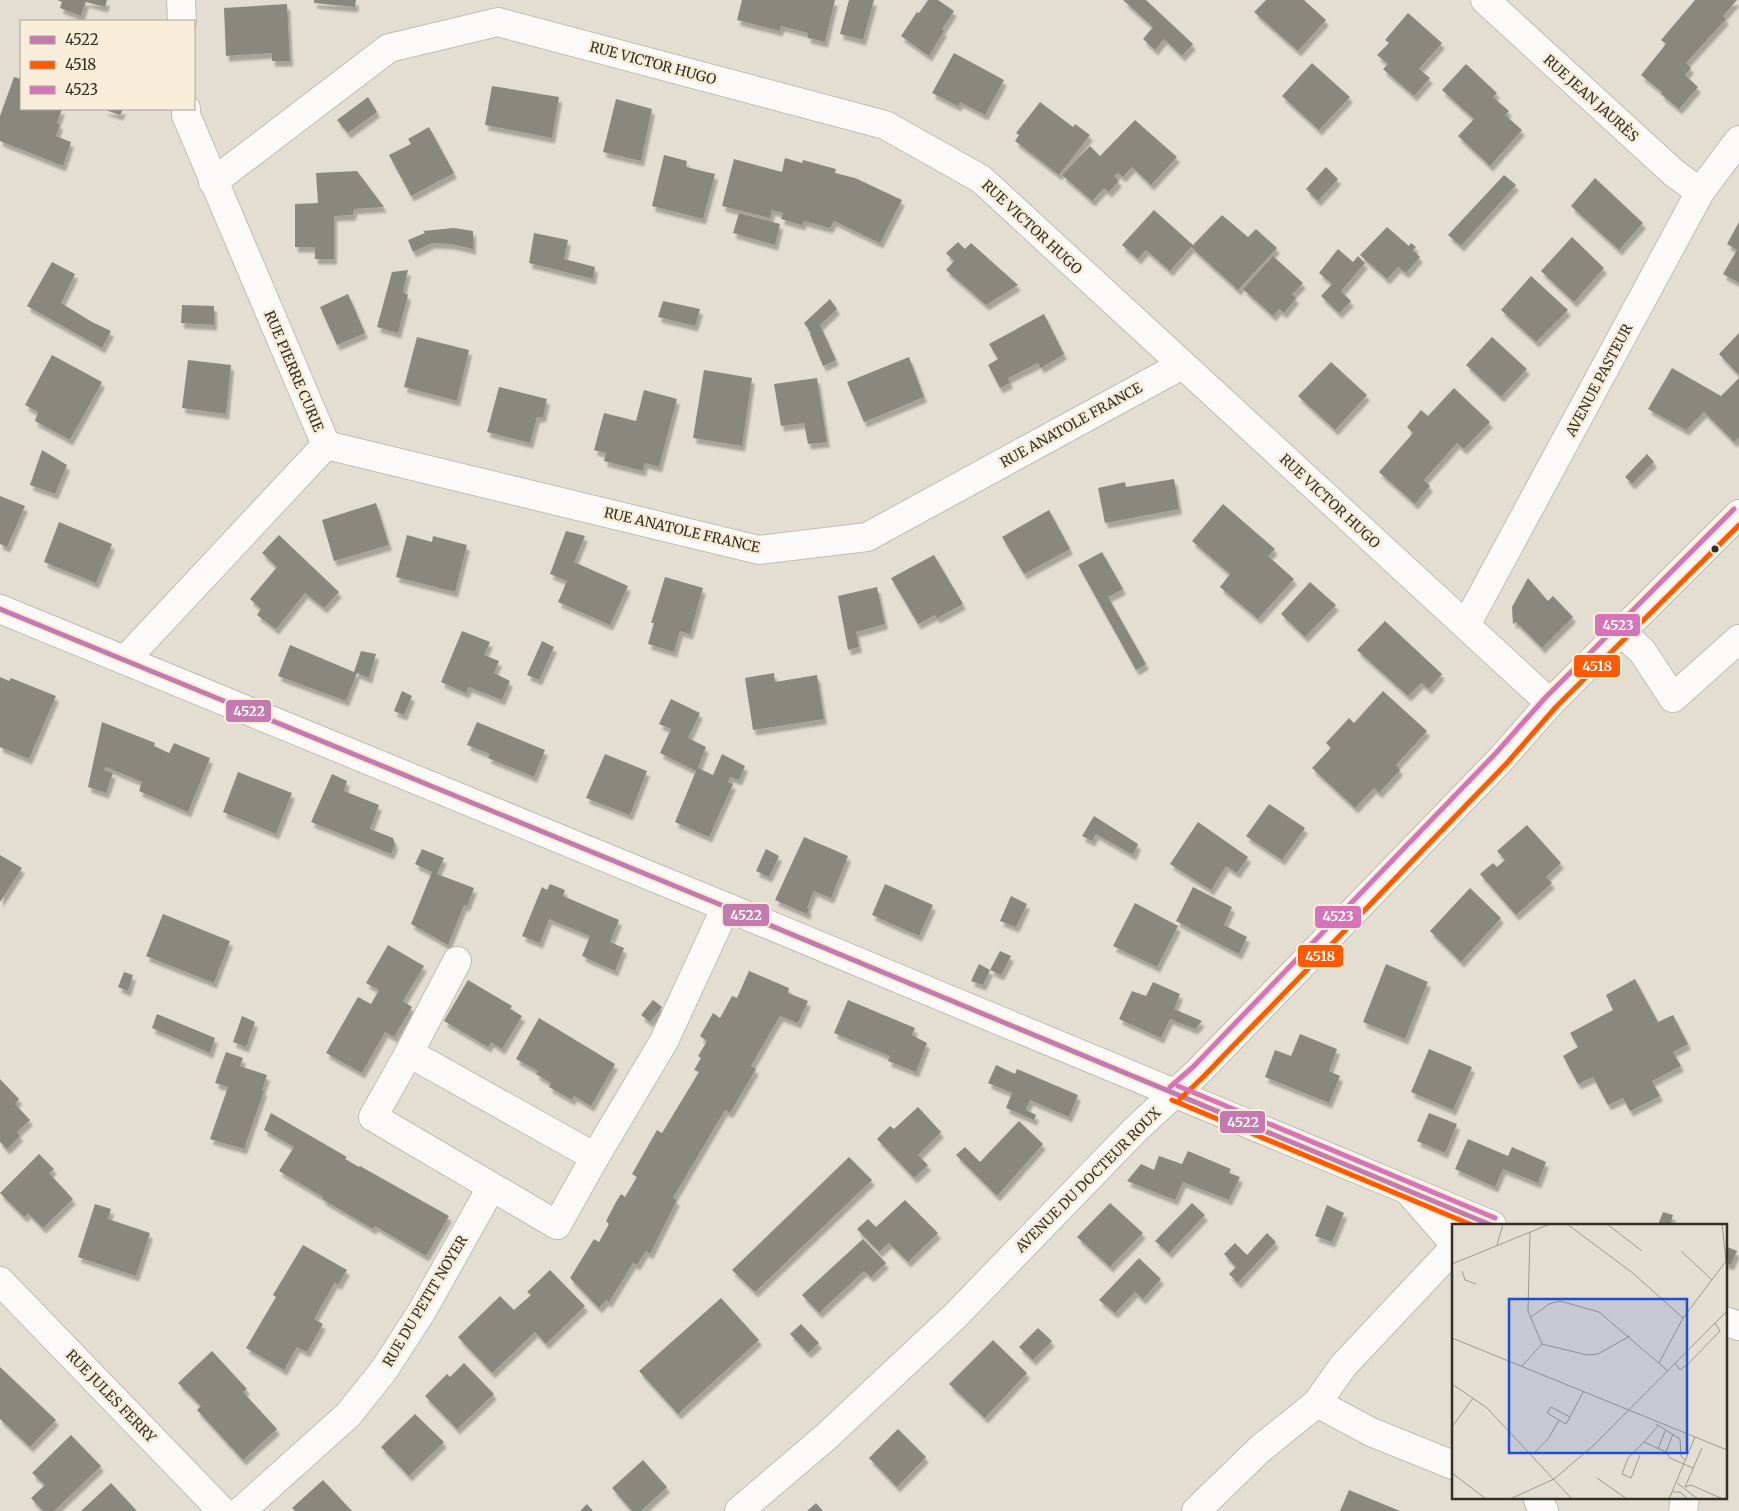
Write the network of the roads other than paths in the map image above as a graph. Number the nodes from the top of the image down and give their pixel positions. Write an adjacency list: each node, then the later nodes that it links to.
1 (181, 0): 3 (street)
2 (1485, 0): 7 (street, RUE JEAN JAURÈS)
3 (182, 20)
4 (186, 110): 6 (street, RUE PIERRE CURIE)
5 (1739, 140): 7 (street, AVENUE PASTEUR)
6 (213, 182): 8 (street, RUE VICTOR HUGO); 9 (street, RUE PIERRE CURIE)
7 (1700, 192): 12 (street, AVENUE PASTEUR)
8 (1182, 364): 9 (street, RUE ANATOLE FRANCE); 12 (street, RUE VICTOR HUGO)
9 (326, 445): 15 (street, RUE PIERRE CURIE)
10 (1739, 514): 13 (street, AVENUE DU DOCTEUR ROUX)
11 (0, 609): 15 (street)
12 (1466, 625): 16 (street, RUE VICTOR HUGO)
13 (1621, 632): 14 (street); 16 (street, AVENUE DU DOCTEUR ROUX)
14 (1739, 639)
15 (124, 660): 17 (street)
16 (1550, 703): 20 (street, AVENUE DU DOCTEUR ROUX)
17 (726, 907): 20 (street); 21 (street)
18 (457, 961): 19 (street)
19 (409, 1053): 21 (street); 22 (street)
20 (1175, 1093): 23 (street); 35 (street, AVENUE DU DOCTEUR ROUX)
21 (595, 1157): 22 (street)
22 (491, 1188): 34 (street, RUE DU PETIT NOYER)
23 (1407, 1190): 24 (street); 25 (street)
24 (1490, 1224)
25 (1452, 1241)
26 (1452, 1250): 30 (street)
27 (0, 1281): 33 (street, RUE JULES FERRY)
28 (1726, 1320): 29 (street)
29 (1739, 1326)
30 (1317, 1403): 31 (street); 36 (street)
31 (1452, 1465)
32 (1685, 1498): 37 (street)
33 (222, 1511)
34 (241, 1511)
35 (739, 1511)
36 (1196, 1511)
37 (1683, 1511)

